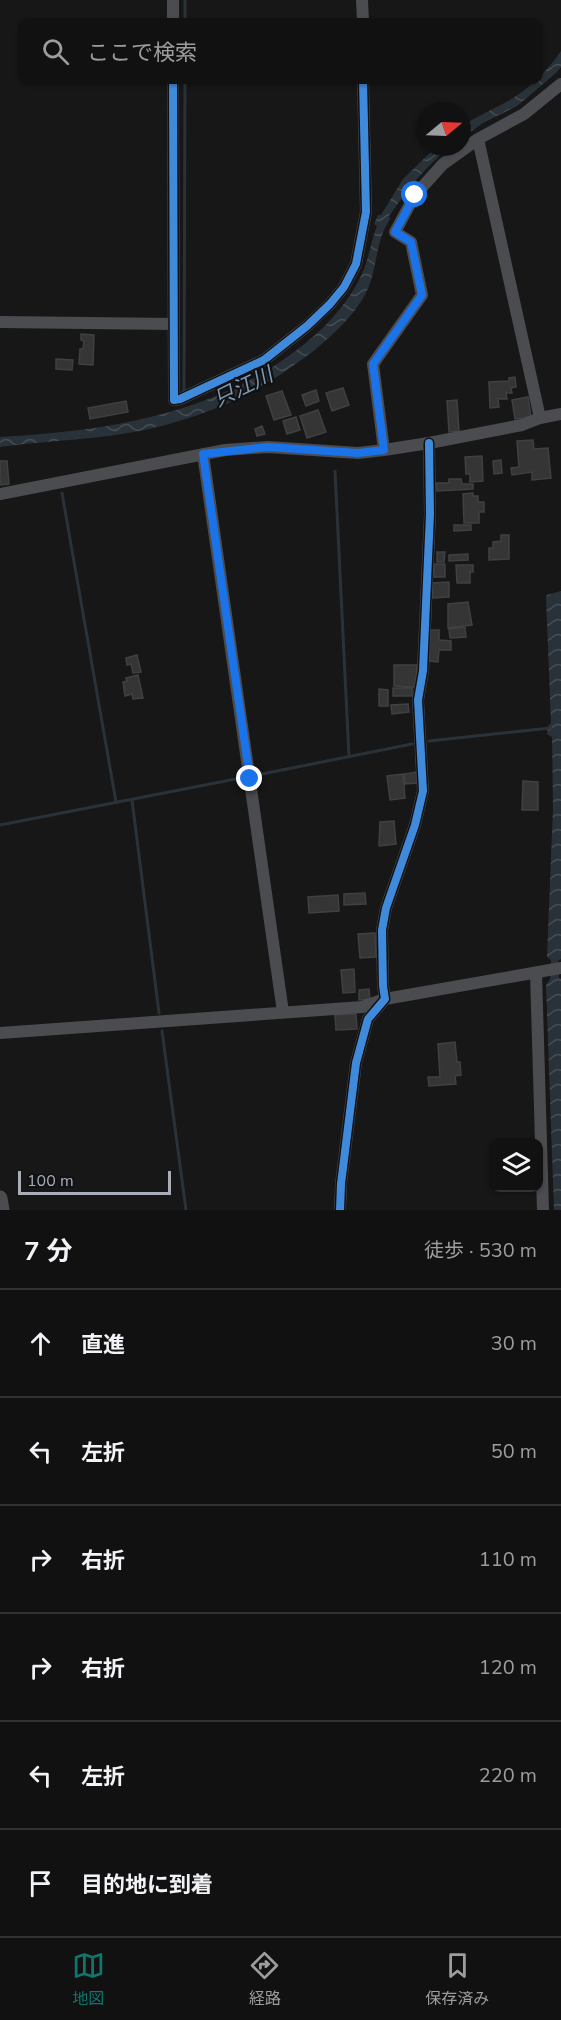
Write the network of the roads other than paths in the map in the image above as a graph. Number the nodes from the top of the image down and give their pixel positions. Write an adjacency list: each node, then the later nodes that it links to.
1 (173, 0): 3 (street)
2 (362, 0): 4 (street)
3 (173, 18)
4 (363, 18)
5 (173, 84): 10 (street)
6 (363, 84): 10 (street)
7 (561, 84): 8 (street)
8 (478, 139): 12 (street); 14 (street)
9 (0, 322): 10 (street)
10 (174, 324)
11 (561, 414): 12 (street)
12 (540, 418): 13 (street)
13 (429, 443): 14 (street); 19 (street)
14 (384, 450): 15 (street)
15 (203, 454): 16 (street); 20 (street)
16 (0, 494)
17 (561, 968): 18 (street)
18 (541, 972): 19 (street); 25 (street)
19 (385, 999): 20 (street); 24 (street)
20 (283, 1012): 21 (street)
21 (0, 1033)
22 (0, 1198): 23 (street)
23 (2, 1210)
24 (340, 1210)
25 (543, 1210)

